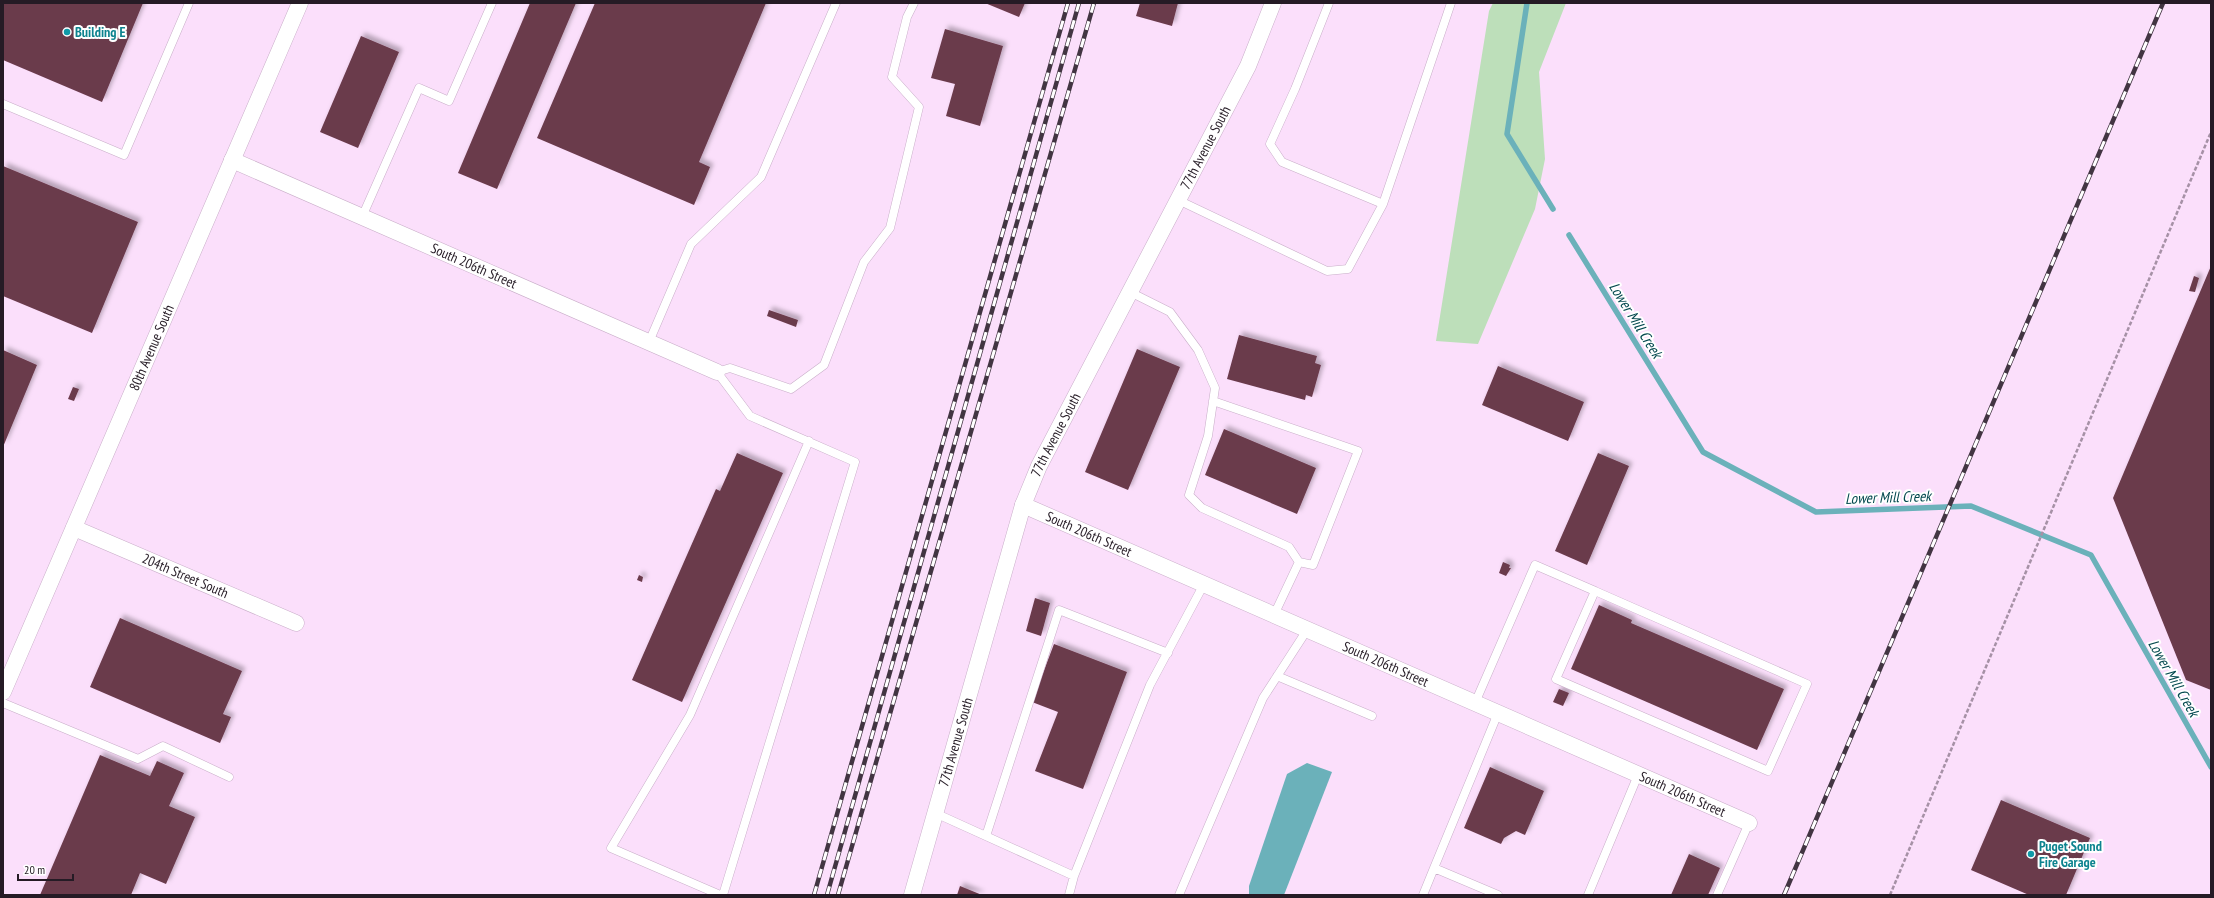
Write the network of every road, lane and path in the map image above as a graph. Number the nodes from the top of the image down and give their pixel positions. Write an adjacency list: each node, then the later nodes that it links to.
1 (189, 3): 9 (lane)
2 (300, 3): 11 (street, 80th Avenue South)
3 (492, 3): 14 (lane)
4 (836, 3): 16 (lane)
5 (914, 3): 17 (lane)
6 (1273, 3): 12 (street, 77th Avenue South)
7 (1329, 3): 13 (lane)
8 (1451, 3): 13 (lane)
9 (3, 104)
10 (2211, 132): 50 (path)
11 (232, 160): 14 (street, South 206th Street); 21 (street, 80th Avenue South)
12 (1178, 200): 13 (lane); 15 (street, 77th Avenue South)
13 (1383, 204)
14 (362, 217): 16 (street, South 206th Street)
15 (1130, 292): 18 (lane); 20 (street, 77th Avenue South)
16 (649, 342): 17 (street, South 206th Street)
17 (716, 372): 19 (lane)
18 (1213, 401): 22 (lane); 22 (lane)
19 (808, 441): 42 (lane); 42 (lane)
20 (1023, 505): 23 (street, South 206th Street); 37 (street, 77th Avenue South)
21 (74, 528): 26 (street, 204th Street South); 30 (street, 80th Avenue South)
22 (1299, 562): 25 (lane)
23 (1204, 584): 25 (street, South 206th Street); 28 (lane)
24 (1595, 591): 24 (lane); 32 (lane)
25 (1274, 615): 27 (street, South 206th Street)
26 (296, 624)
27 (1307, 630): 29 (lane); 32 (street, South 206th Street)
28 (1168, 653): 39 (lane); 41 (lane)
29 (1277, 676): 34 (lane); 45 (lane)
30 (3, 692)
31 (3, 703): 36 (lane)
32 (1475, 703): 33 (street, South 206th Street)
33 (1498, 713): 35 (street, South 206th Street); 40 (lane)
34 (1372, 716)
35 (1638, 775): 38 (street, South 206th Street); 48 (lane)
36 (229, 777)
37 (935, 813): 39 (lane); 43 (street, 77th Avenue South)
38 (1749, 823): 49 (lane)
39 (986, 836): 41 (lane)
40 (1434, 868): 46 (lane); 47 (lane)
41 (1074, 876): 44 (lane)
42 (722, 895)
43 (912, 895)
44 (1069, 895)
45 (1179, 895)
46 (1423, 895)
47 (1498, 895)
48 (1588, 895)
49 (1717, 895)
50 (1890, 895)

